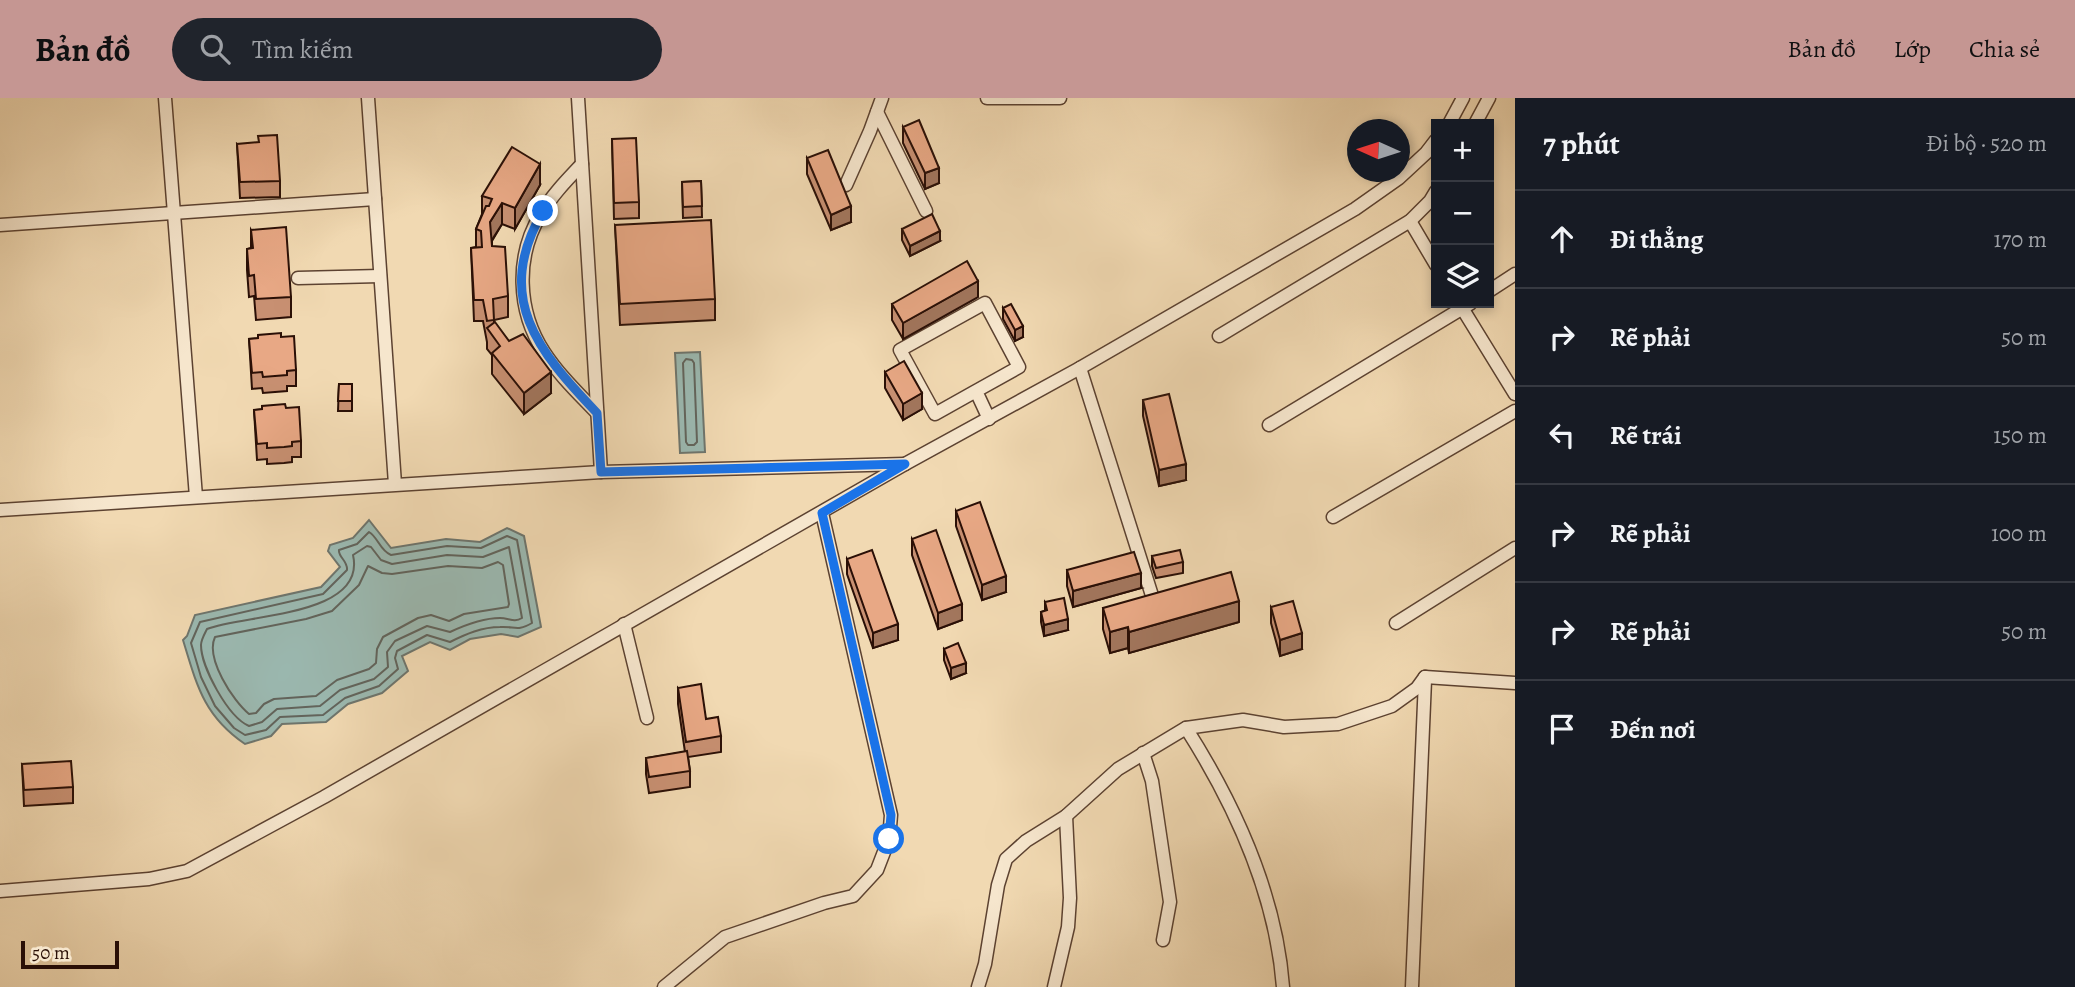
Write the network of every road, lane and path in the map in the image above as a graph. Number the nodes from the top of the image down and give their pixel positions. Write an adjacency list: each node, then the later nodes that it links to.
1 (165, 98): 18 (street)
2 (368, 98): 15 (street)
3 (578, 98): 13 (street)
4 (882, 98): 9 (street)
5 (987, 98): 6 (street)
6 (1060, 98)
7 (1463, 98): 10 (street)
8 (1489, 98): 11 (street)
9 (877, 112): 14 (street); 17 (street)
10 (1452, 119)
11 (1478, 119)
12 (1431, 146): 29 (street)
13 (582, 164): 33 (street); 33 (street)
14 (846, 185)
15 (375, 199): 18 (street); 23 (street)
16 (1431, 199): 19 (street)
17 (926, 211)
18 (174, 214): 20 (street); 39 (street)
19 (1410, 221): 21 (street); 28 (street)
20 (0, 225)
21 (1431, 257)
22 (1515, 274): 25 (street)
23 (380, 276): 24 (street); 38 (street)
24 (298, 278)
25 (1494, 288)
26 (1459, 308): 35 (street)
27 (1466, 308): 31 (street)
28 (1219, 336)
29 (1080, 368): 34 (street); 44 (street)
30 (976, 391): 30 (street); 34 (street)
31 (1515, 394)
32 (1515, 411): 42 (street)
33 (597, 413): 37 (street)
34 (989, 419): 36 (street)
35 (1269, 425)
36 (905, 464): 37 (street); 41 (street)
37 (601, 472): 38 (street)
38 (395, 485): 39 (street)
39 (196, 497): 40 (street)
40 (0, 510)
41 (822, 513): 46 (street); 55 (street)
42 (1333, 517)
43 (1515, 548): 45 (street)
44 (1155, 605)
45 (1396, 623)
46 (624, 624): 49 (street); 53 (street)
47 (1425, 677): 48 (street); 50 (street); 59 (street)
48 (1513, 682)
49 (648, 718)
50 (1186, 728): 51 (street); 58 (street)
51 (1143, 753): 52 (street); 54 (street)
52 (1066, 816): 56 (street); 57 (street)
53 (0, 891)
54 (1163, 940)
55 (664, 987)
56 (978, 987)
57 (1054, 987)
58 (1283, 987)
59 (1412, 987)

